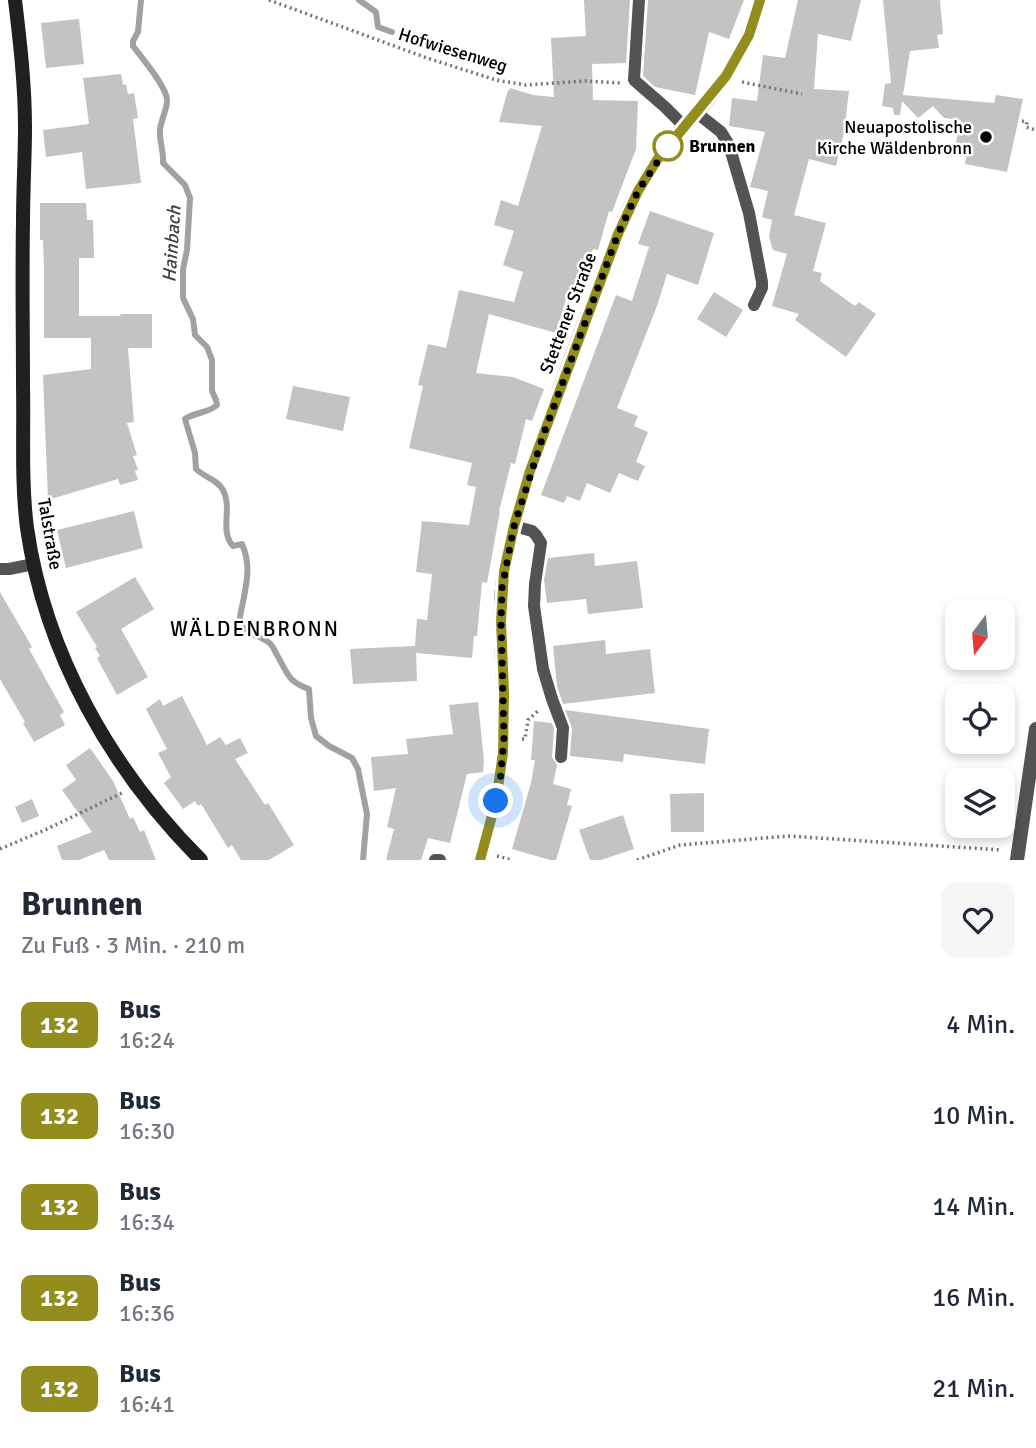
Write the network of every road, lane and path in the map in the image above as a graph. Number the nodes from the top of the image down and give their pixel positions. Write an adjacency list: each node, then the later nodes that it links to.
1 (15, 0): 14 (street, Talstraße)
2 (269, 0): 6 (path, Hofwiesenweg)
3 (639, 0): 6 (lane)
4 (760, 0): 5 (street, Stettener Straße)
5 (726, 76): 7 (path); 8 (street, Stettener Straße)
6 (636, 82): 10 (lane)
7 (802, 94)
8 (697, 113): 10 (street, Stettener Straße); 12 (lane)
9 (1022, 121): 11 (path)
10 (685, 127): 13 (street, Stettener Straße)
11 (1036, 131)
12 (754, 305)
13 (514, 526): 16 (lane); 18 (street, Stettener Straße)
14 (34, 564): 15 (lane); 20 (street, Talstraße)
15 (0, 569)
16 (552, 699): 18 (path); 19 (lane)
17 (1036, 729): 22 (street)
18 (504, 738): 24 (street, Stettener Straße)
19 (561, 757)
20 (136, 786): 21 (path); 23 (street, Talstraße)
21 (0, 849)
22 (1017, 856): 25 (path)
23 (201, 860)
24 (480, 860)
25 (637, 860)

